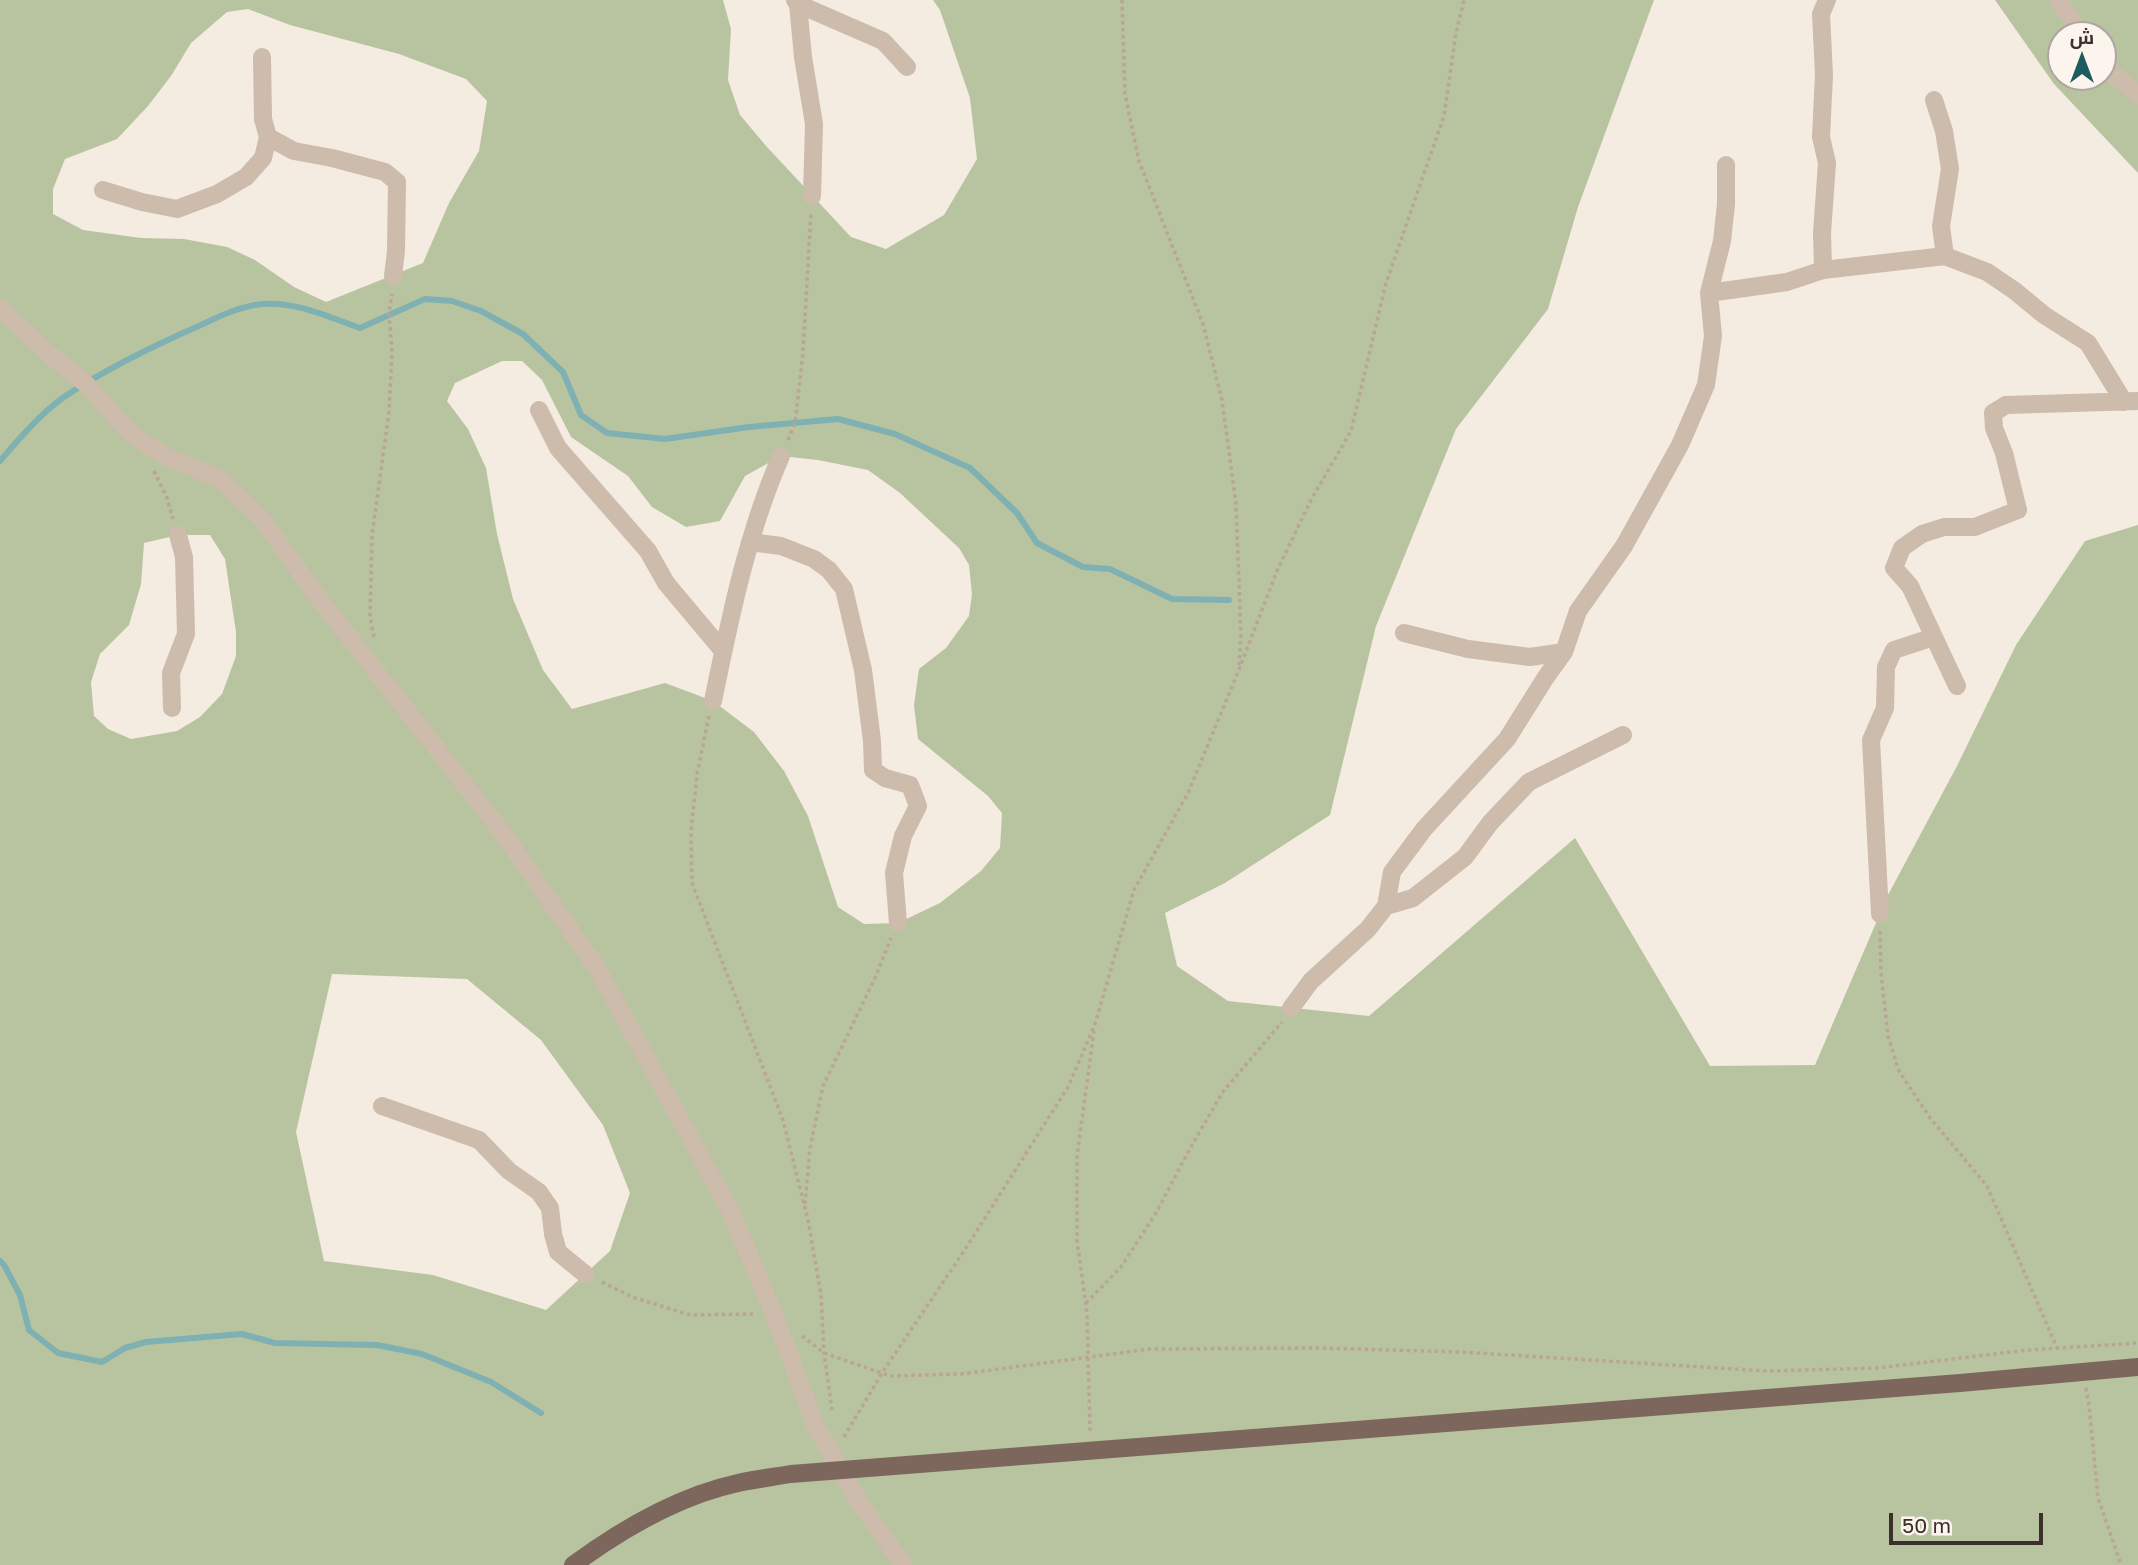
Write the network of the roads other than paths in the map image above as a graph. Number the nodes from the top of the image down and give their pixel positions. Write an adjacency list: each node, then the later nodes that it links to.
1 (1827, 0): 15 (street)
2 (2058, 0): 4 (street)
3 (797, 2): 6 (street); 13 (street)
4 (2072, 21)
5 (262, 57): 10 (street)
6 (907, 67)
7 (2117, 77): 8 (street)
8 (2138, 96)
9 (1934, 100): 14 (street)
10 (268, 137): 12 (street); 16 (street)
11 (1726, 165): 17 (street)
12 (103, 190)
13 (811, 196)
14 (1945, 256): 15 (street); 19 (street)
15 (1823, 270): 17 (street)
16 (393, 276)
17 (1709, 293): 27 (street)
18 (0, 308): 39 (street)
19 (2131, 402): 25 (street)
20 (539, 410): 26 (street)
21 (781, 456): 23 (street)
22 (178, 535): 30 (street)
23 (750, 542): 26 (street); 34 (street)
24 (1404, 633): 27 (street)
25 (1934, 637): 28 (street); 33 (street)
26 (723, 651): 29 (street)
27 (1564, 653): 32 (street)
28 (1957, 686)
29 (713, 701)
30 (172, 708)
31 (1623, 734): 32 (street)
32 (1386, 906): 35 (street)
33 (1880, 914)
34 (898, 923)
35 (1291, 1008)
36 (382, 1106): 37 (street)
37 (585, 1274)
38 (2138, 1367): 39 (main road)
39 (838, 1464): 40 (main road); 41 (street)
40 (573, 1565)
41 (904, 1565)

